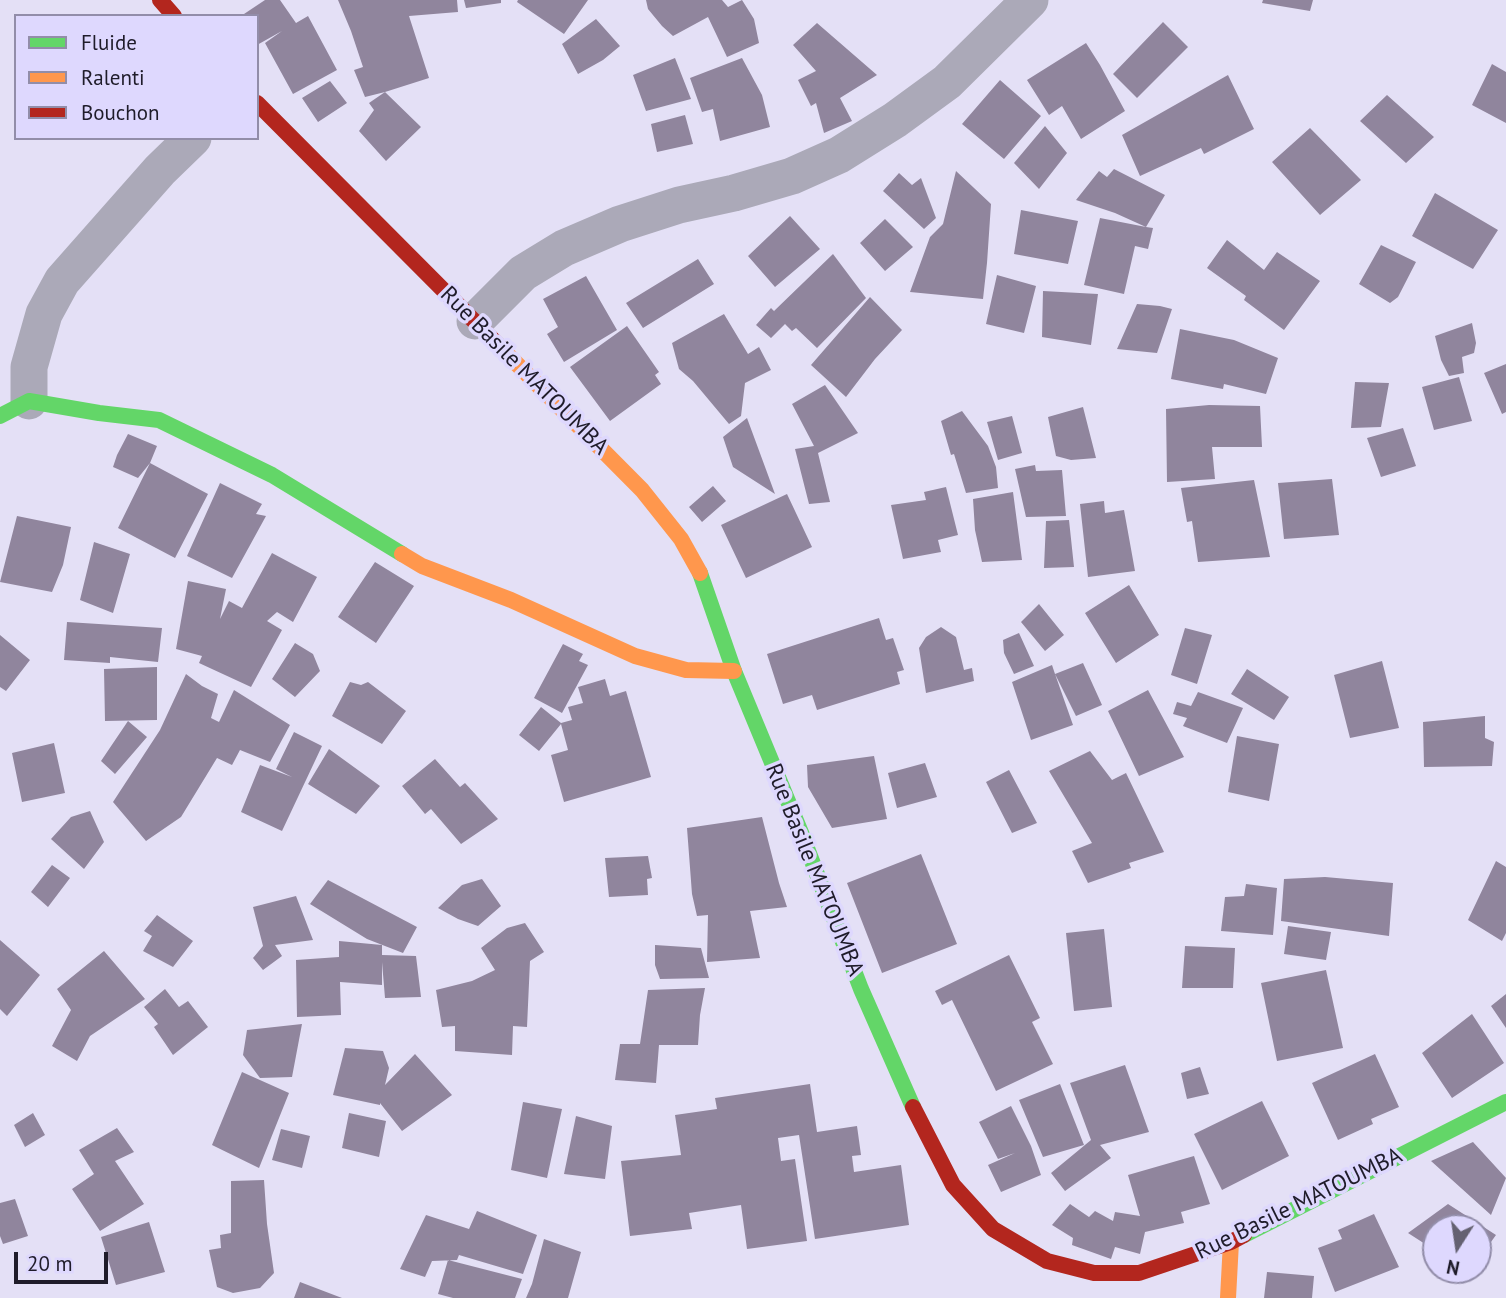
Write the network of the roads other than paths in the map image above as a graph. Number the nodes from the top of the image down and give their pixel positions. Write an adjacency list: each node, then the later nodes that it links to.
1 (160, 0): 3 (street)
2 (1030, 0): 6 (street)
3 (172, 14)
4 (259, 105): 6 (street, Rue Basile MATOUMBA)
5 (191, 140): 7 (street)
6 (475, 321): 8 (street, Rue Basile MATOUMBA)
7 (14, 409): 8 (street)
8 (734, 671): 10 (street, Rue Basile MATOUMBA)
9 (1506, 1102): 11 (street, Rue Basile MATOUMBA)
10 (993, 1229): 11 (street, Rue Basile MATOUMBA); 12 (street)
11 (1231, 1242): 13 (street)
12 (1051, 1278)
13 (1228, 1298)

